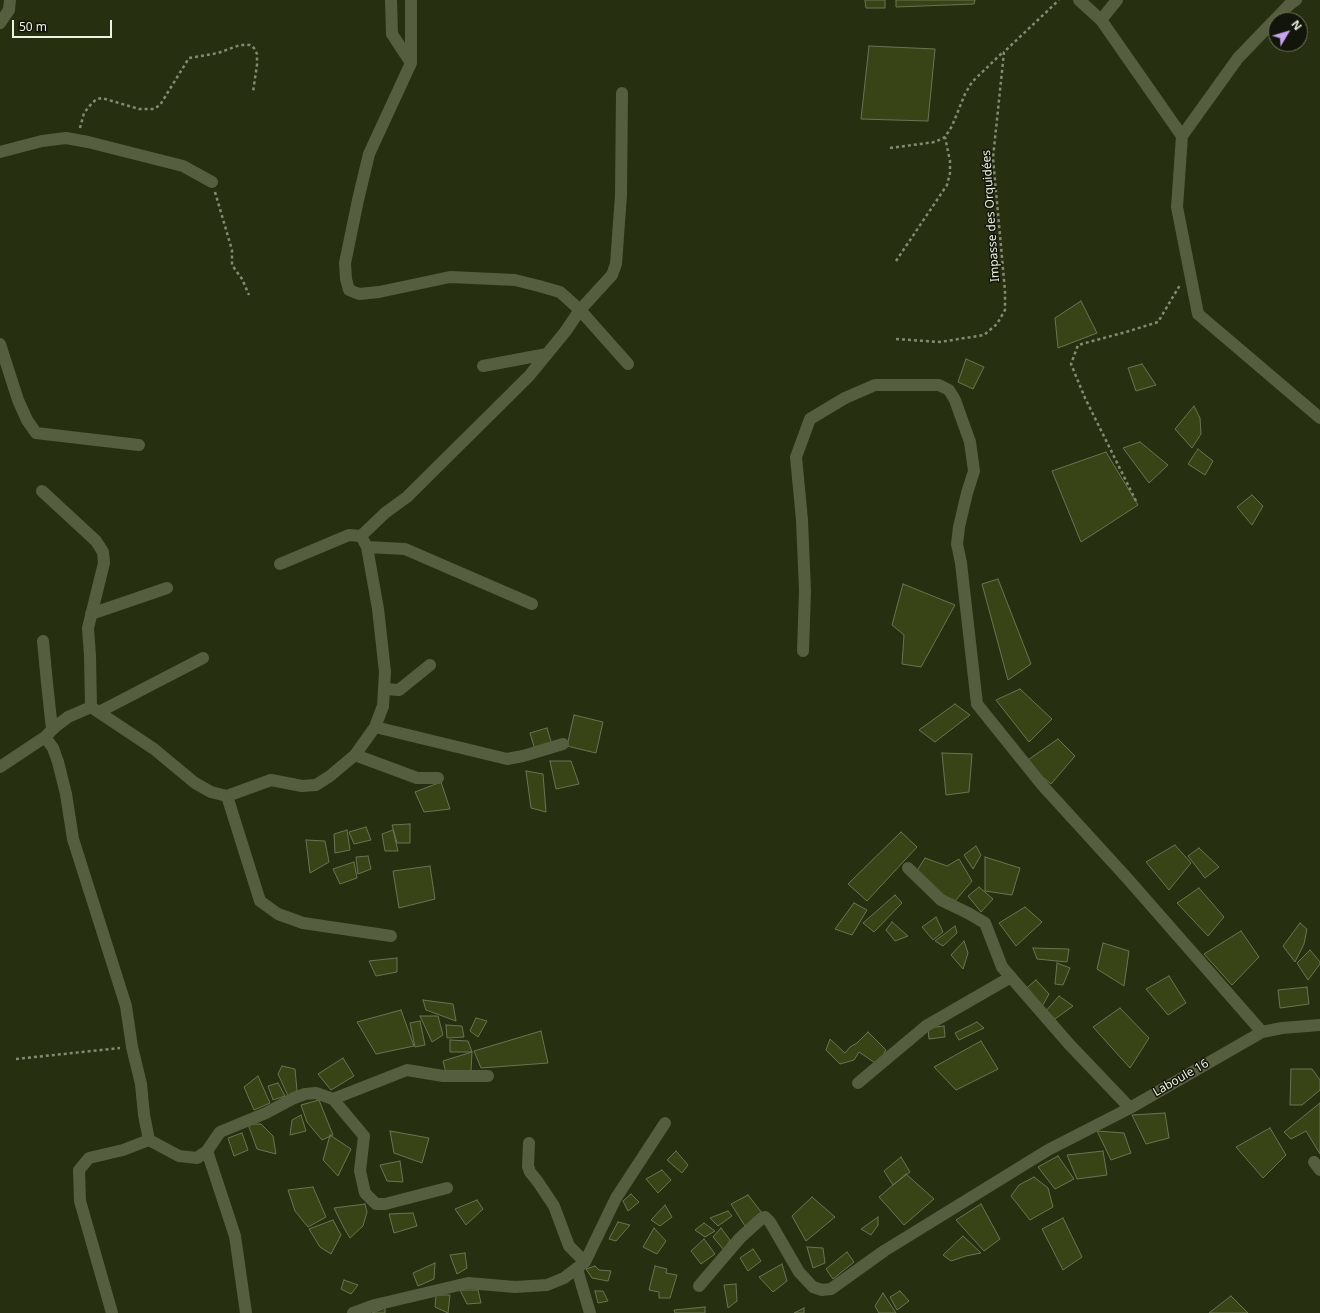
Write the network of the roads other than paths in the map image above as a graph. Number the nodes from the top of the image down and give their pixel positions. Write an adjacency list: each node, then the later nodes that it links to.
1 (10, 0): 8 (street)
2 (391, 0): 9 (street)
3 (411, 0): 9 (street)
4 (1079, 0): 7 (street)
5 (1117, 0): 7 (street)
6 (1296, 0): 11 (street)
7 (1101, 20): 11 (street)
8 (0, 23)
9 (411, 63): 14 (street)
10 (622, 93): 14 (street)
11 (1182, 136): 19 (street)
12 (0, 152): 13 (street)
13 (212, 182)
14 (580, 310): 16 (street); 17 (street)
15 (0, 344): 20 (street)
16 (547, 354): 18 (street); 22 (street)
17 (628, 364)
18 (483, 366)
19 (1320, 418)
20 (139, 445)
21 (42, 491): 27 (street)
22 (361, 536): 23 (street); 24 (street)
23 (367, 547): 26 (street); 32 (street)
24 (280, 564)
25 (167, 588): 27 (street)
26 (532, 604)
27 (91, 614): 33 (street)
28 (43, 641): 35 (street)
29 (803, 651): 45 (street)
30 (203, 658): 33 (street)
31 (430, 665): 32 (street)
32 (385, 689): 34 (street)
33 (95, 710): 35 (street); 40 (street)
34 (376, 727): 36 (street); 37 (street)
35 (48, 733): 38 (street); 51 (street)
36 (563, 744)
37 (356, 756): 39 (street); 40 (street)
38 (0, 767)
39 (438, 778)
40 (228, 796): 42 (street)
41 (908, 868): 43 (street)
42 (391, 936)
43 (1010, 977): 47 (street); 49 (street)
44 (1320, 1025): 45 (street, Laboule 16)
45 (1262, 1032): 49 (street, Laboule 16)
46 (488, 1076): 48 (street)
47 (858, 1083)
48 (333, 1099): 53 (street); 54 (street)
49 (1130, 1108): 56 (street, Laboule 16)
50 (665, 1123): 55 (street)
51 (149, 1140): 53 (street); 57 (street)
52 (529, 1143): 55 (street)
53 (207, 1151): 58 (street)
54 (447, 1188)
55 (581, 1266): 59 (street); 60 (street)
56 (699, 1286)
57 (112, 1313)
58 (246, 1313)
59 (353, 1313)
60 (590, 1313)

